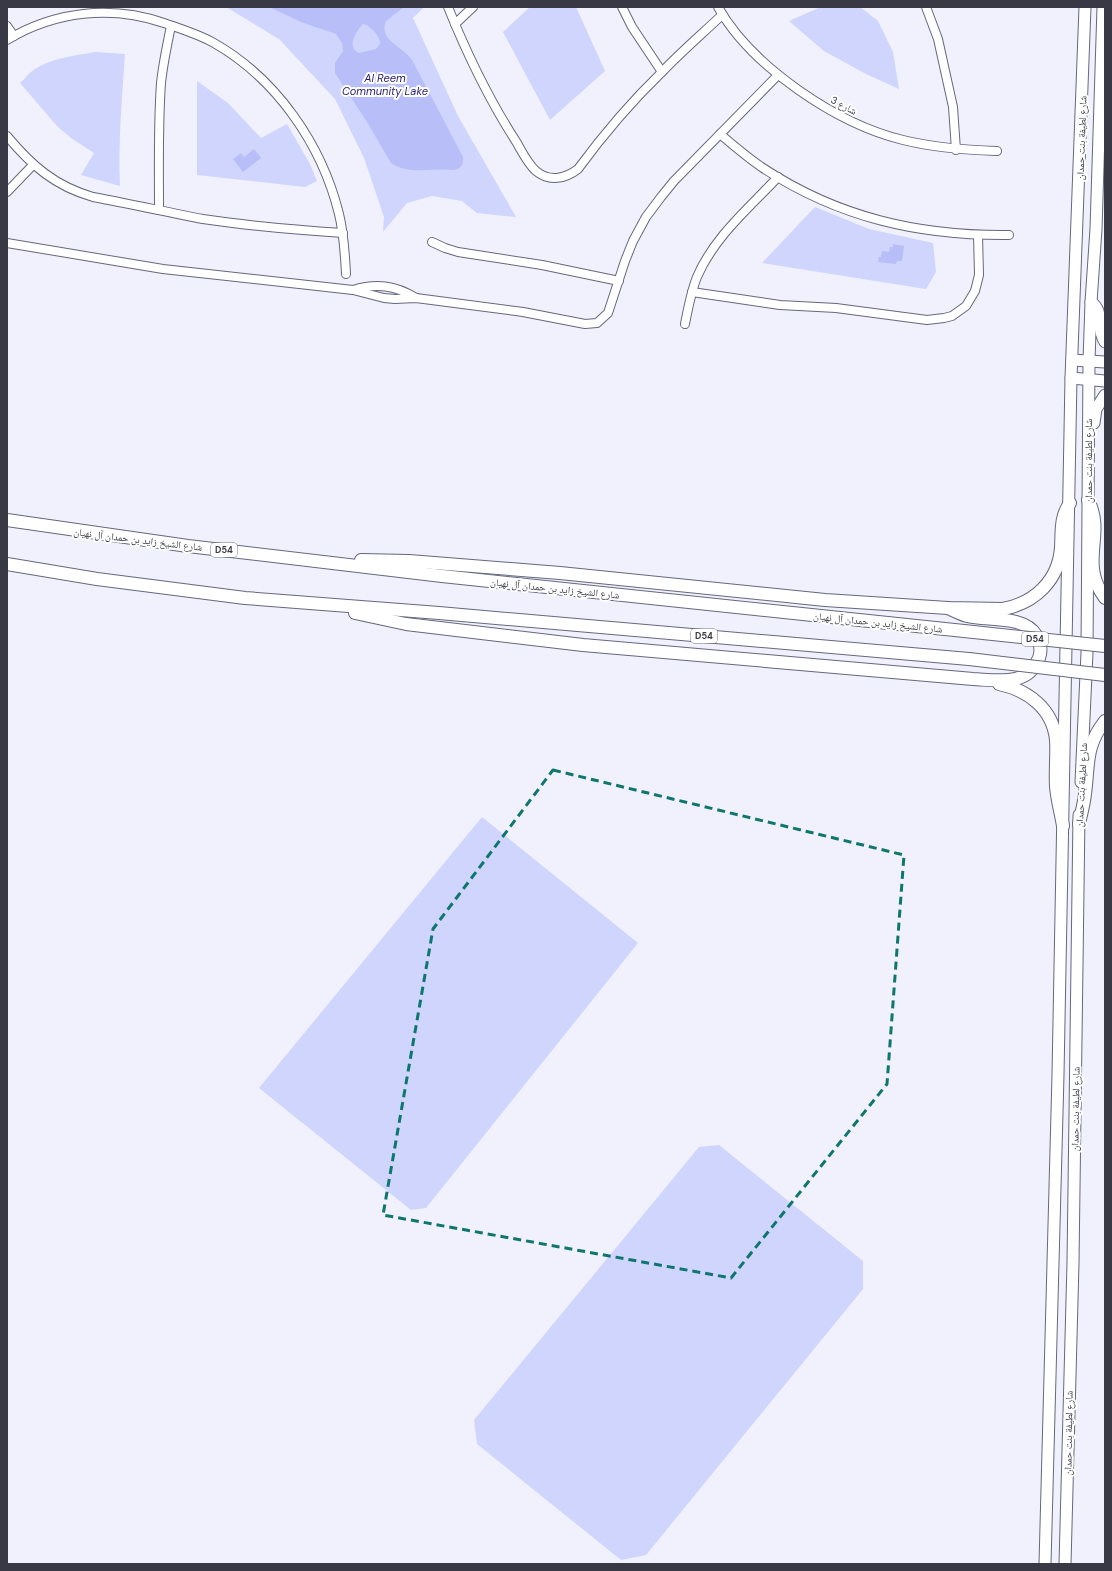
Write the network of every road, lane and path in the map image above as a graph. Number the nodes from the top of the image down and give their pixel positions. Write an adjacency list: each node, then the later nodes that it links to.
1 (448, 7): 9 (street)
2 (473, 7): 9 (street)
3 (622, 7): 13 (street)
4 (718, 7): 8 (street, شارع 3)
5 (926, 7): 17 (street)
6 (1085, 7): 38 (main road, شارع لطيفة بنت حمدان)
7 (1103, 7): 24 (main road, شارع لطيفة بنت حمدان)
8 (722, 15): 13 (street); 14 (street, شارع 3)
9 (455, 24): 13 (street)
10 (7, 26): 12 (street)
11 (171, 26): 12 (street); 23 (street); 25 (street)
12 (10, 38)
13 (662, 72)
14 (778, 75): 15 (street); 17 (street, شارع 3)
15 (720, 134): 21 (street); 31 (street)
16 (7, 136): 19 (street)
17 (956, 150): 18 (street, شارع 3)
18 (997, 151)
19 (33, 165): 22 (street); 23 (street)
20 (1105, 176): 24 (main road)
21 (778, 177): 26 (street); 33 (street)
22 (8, 193)
23 (159, 210): 25 (street)
24 (1096, 229): 35 (main road, شارع لطيفة بنت حمدان)
25 (343, 233): 30 (street)
26 (978, 235): 27 (street); 33 (street)
27 (1009, 235)
28 (432, 242): 31 (street)
29 (7, 243): 32 (street)
30 (346, 274)
31 (619, 281): 34 (street)
32 (353, 290): 34 (street); 34 (street)
33 (692, 292): 36 (street)
34 (416, 298)
35 (1091, 302): 37 (main road); 39 (main road, شارع لطيفة بنت حمدان)
36 (685, 324)
37 (1105, 342)
38 (1072, 360): 39 (main road); 41 (main road, شارع لطيفة بنت حمدان)
39 (1089, 361): 40 (main road); 42 (main road, شارع لطيفة بنت حمدان)
40 (1105, 362)
41 (1071, 378): 42 (main road); 47 (main road, شارع لطيفة بنت حمدان)
42 (1089, 380): 43 (main road); 45 (main road, شارع لطيفة بنت حمدان)
43 (1105, 381)
44 (1105, 394): 45 (main road)
45 (1087, 439): 46 (main road, شارع لطيفة بنت حمدان)
46 (1088, 500): 51 (main road); 58 (main road, شارع لطيفة بنت حمدان)
47 (1070, 502): 53 (main road); 59 (main road, شارع لطيفة بنت حمدان)
48 (7, 520): 49 (main road, شارع الشيخ زايد بن حمدان آل نهيان / D54)
49 (332, 563): 53 (main road); 54 (main road, شارع الشيخ زايد بن حمدان آل نهيان / D54, bridge)
50 (7, 564): 52 (main road, D54)
51 (1105, 598)
52 (319, 604): 55 (main road, D54, bridge); 56 (main road)
53 (948, 608): 56 (main road)
54 (1105, 646)
55 (1105, 675)
56 (973, 679): 59 (main road)
57 (1105, 721): 58 (main road)
58 (1079, 824): 61 (main road, شارع لطيفة بنت حمدان)
59 (1063, 826): 60 (main road, شارع لطيفة بنت حمدان)
60 (1045, 1564)
61 (1065, 1564)

